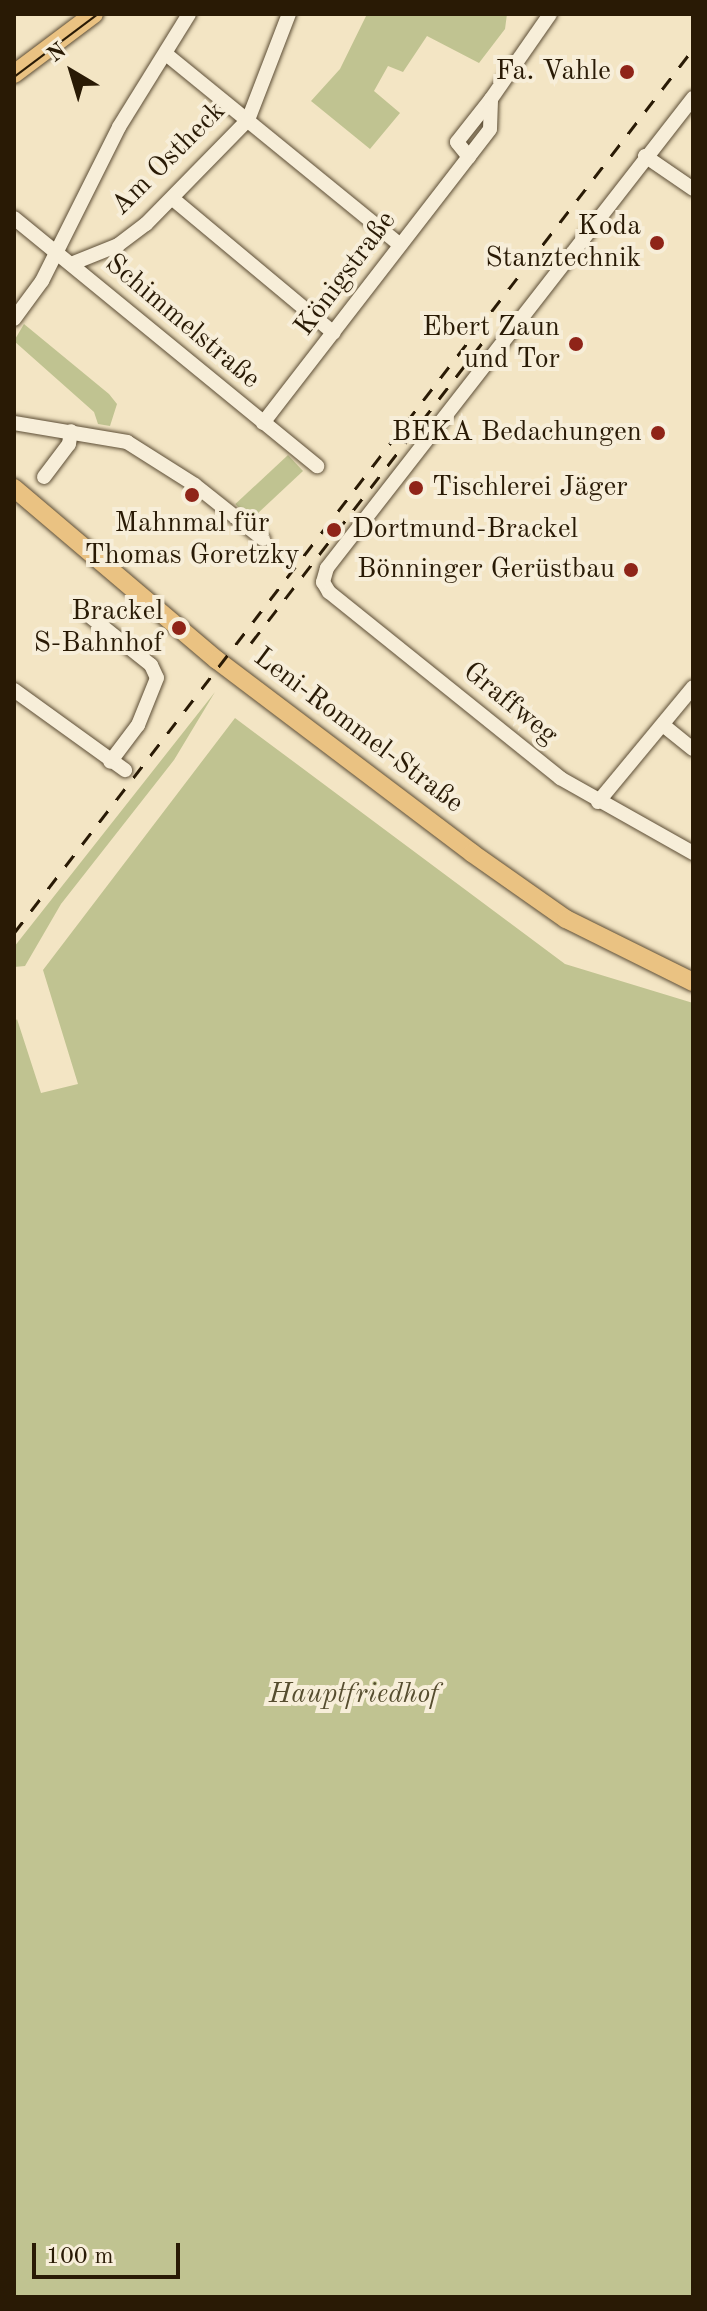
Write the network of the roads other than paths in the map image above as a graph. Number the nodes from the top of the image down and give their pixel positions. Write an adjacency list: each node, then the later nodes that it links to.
1 (94, 14): 6 (main road)
2 (189, 14): 5 (street)
3 (289, 14): 8 (street, Am Ostheck)
4 (550, 14): 13 (street, Königstraße)
5 (166, 54): 8 (street); 14 (street)
6 (14, 74)
7 (693, 98): 9 (street)
8 (248, 120): 11 (street, Am Ostheck); 13 (street)
9 (645, 156): 10 (street); 32 (street, Graffweg)
10 (693, 189)
11 (173, 199): 15 (street, Am Ostheck); 17 (street)
12 (14, 218): 14 (street, Schimmelstraße)
13 (400, 245): 17 (street, Königstraße)
14 (55, 252): 15 (street, Schimmelstraße); 16 (street)
15 (71, 264): 19 (street, Schimmelstraße)
16 (14, 319)
17 (334, 333): 19 (street, Königstraße)
18 (14, 423): 20 (street)
19 (263, 423): 21 (street, Schimmelstraße)
20 (71, 431): 22 (street); 24 (street)
21 (317, 466)
22 (44, 477)
23 (14, 488): 34 (main road, Leni-Rommel-Straße)
24 (263, 539)
25 (82, 610): 30 (street)
26 (693, 687): 28 (street)
27 (14, 690): 30 (street)
28 (663, 725): 29 (street); 32 (street)
29 (693, 749)
30 (110, 762): 31 (street)
31 (125, 770)
32 (598, 802): 33 (street, Graffweg)
33 (693, 853)
34 (693, 982)

